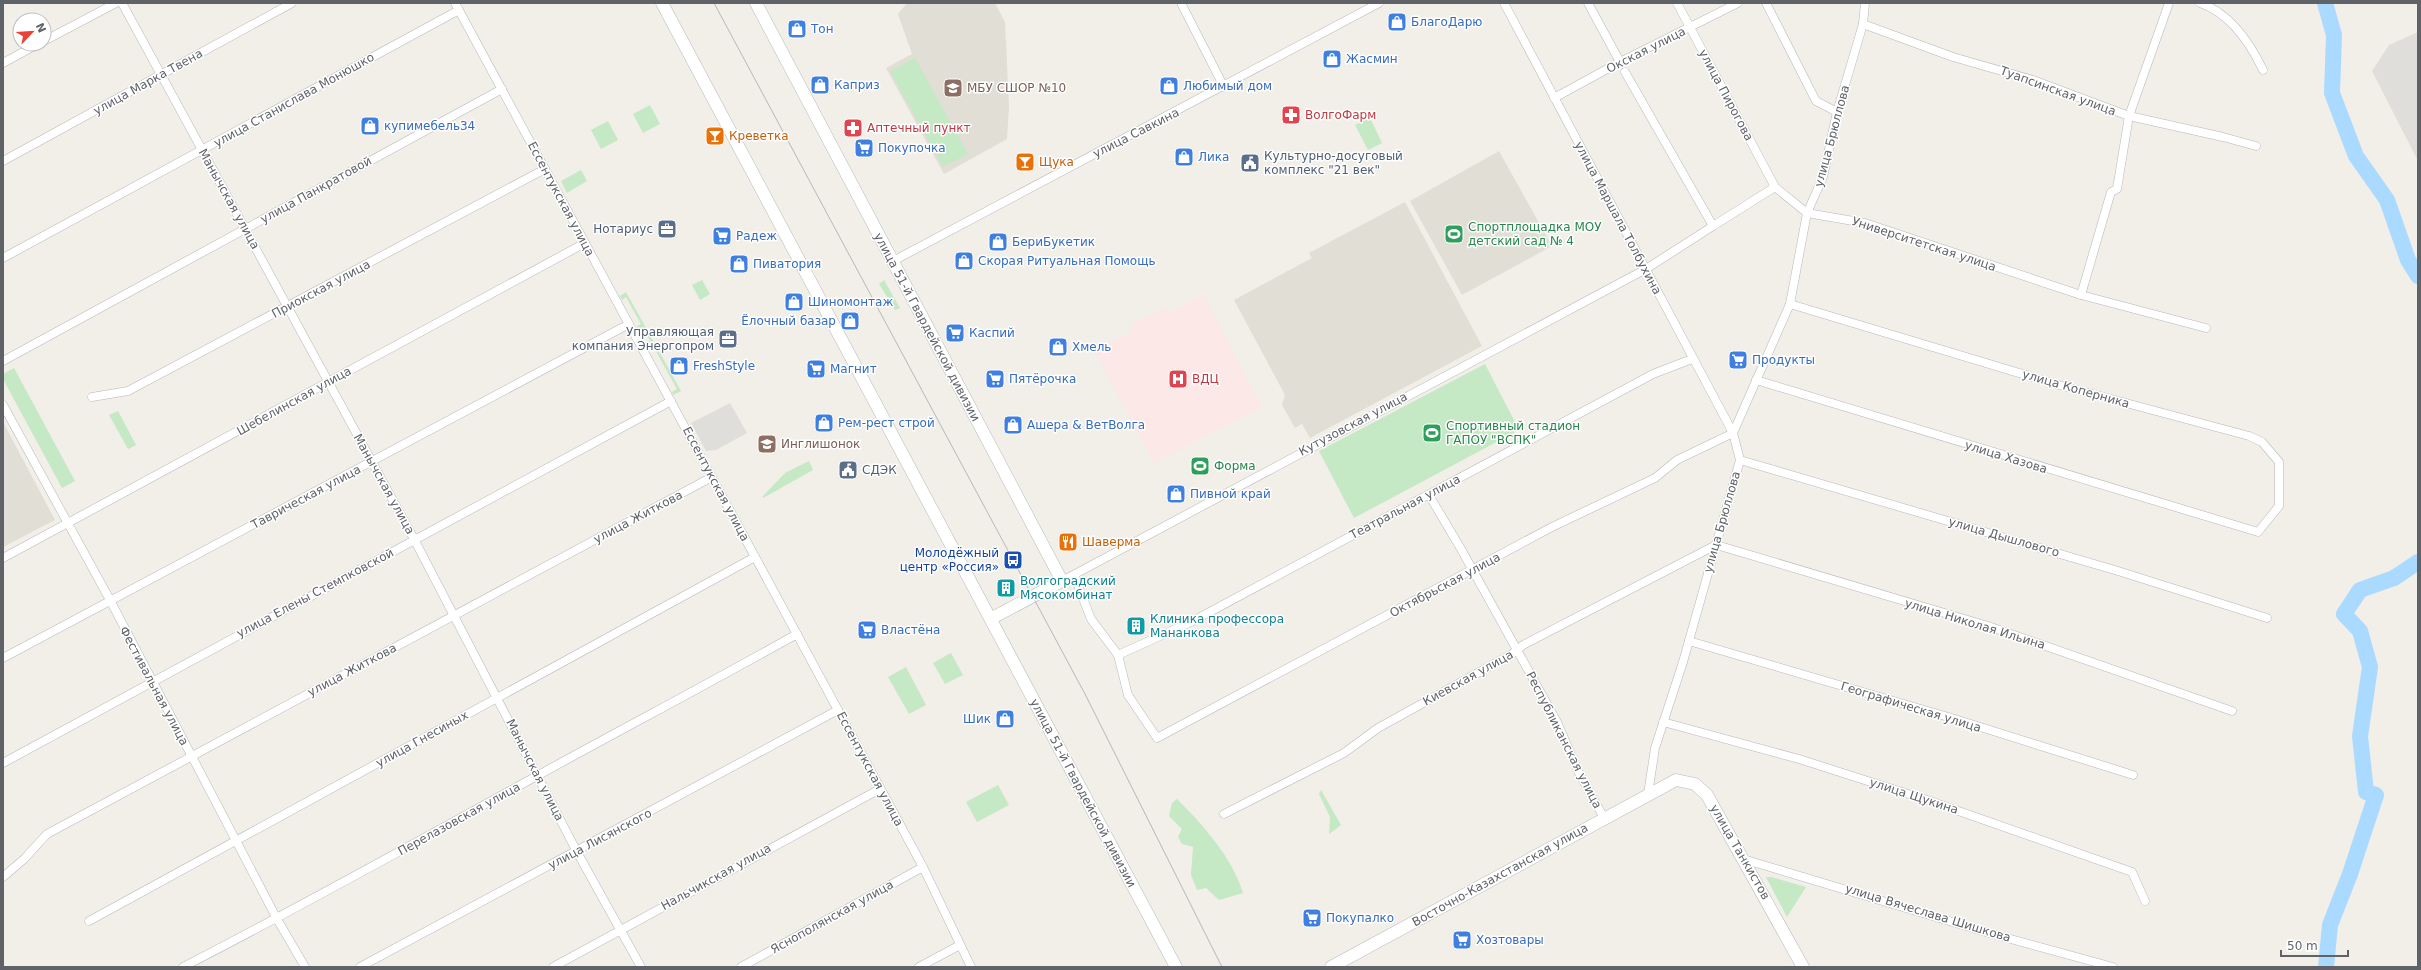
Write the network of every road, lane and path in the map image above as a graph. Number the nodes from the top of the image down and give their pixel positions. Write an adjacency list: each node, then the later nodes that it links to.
1 (116, 3): 19 (street)
2 (122, 3): 25 (street, Манычская улица)
3 (292, 3): 25 (street, улица Марка Твена)
4 (662, 3): 71 (main road, улица 51-й Гвардейской дивизии)
5 (756, 3): 41 (main road, улица 51-й Гвардейской дивизии)
6 (1181, 3): 26 (street)
7 (1379, 3): 26 (street, улица Савкина)
8 (1504, 3): 28 (street, улица Маршала Толбухина)
9 (1588, 3): 21 (street)
10 (1677, 3): 18 (street, улица Пирогова)
11 (1738, 3): 18 (street, Окская улица)
12 (1766, 3): 29 (street)
13 (1866, 3): 17 (street, улица Брюллова)
14 (2169, 3): 30 (street)
15 (2200, 3): 23 (street)
16 (457, 6): 27 (street, Ессентукская улица); 32 (street, улица Станислава Монюшко)
17 (1863, 24): 29 (street, улица Брюллова); 30 (street, Туапсинская улица)
18 (1691, 27): 21 (street, Окская улица); 35 (street, улица Пирогова)
19 (52, 37)
20 (23, 52): 22 (street)
21 (1620, 62): 28 (street, Окская улица)
22 (3, 63)
23 (2264, 70)
24 (1626, 72): 37 (street)
25 (161, 75): 32 (street, Манычская улица); 33 (street, улица Марка Твена)
26 (1224, 87): 41 (street, улица Савкина)
27 (502, 89): 34 (street, Ессентукская улица); 38 (street, улица Панкратовой)
28 (1554, 98): 42 (street, улица Маршала Толбухина)
29 (1837, 112): 36 (street, улица Брюллова)
30 (2129, 116): 31 (street, Туапсинская улица); 43 (street)
31 (2256, 146)
32 (202, 150): 38 (street, Манычская улица); 40 (street, улица Станислава Монюшко)
33 (3, 161)
34 (545, 169): 39 (street, Ессентукская улица); 45 (street, Приокская улица)
35 (1775, 187): 36 (street, Университетская улица); 37 (street)
36 (1808, 213): 43 (street, Университетская улица); 44 (street, улица Брюллова)
37 (1713, 226): 42 (street, Кутузовская улица)
38 (244, 229): 45 (street, Манычская улица); 49 (street, улица Панкратовой)
39 (585, 243): 46 (street, Ессентукская улица); 51 (street, Шебелинская улица)
40 (3, 258)
41 (893, 261): 68 (main road, улица 51-й Гвардейской дивизии)
42 (1646, 269): 48 (street, улица Маршала Толбухина); 67 (street, Кутузовская улица)
43 (2081, 295): 47 (street, Университетская улица)
44 (1790, 304): 50 (street, улица Брюллова); 61 (street, улица Коперника)
45 (288, 306): 51 (street, Манычская улица); 52 (street, Приокская улица)
46 (629, 324): 53 (street, Ессентукская улица); 57 (street, Таврическая улица)
47 (2206, 328)
48 (1692, 359): 55 (street, улица Маршала Толбухина); 59 (street, Театральная улица)
49 (3, 361)
50 (1756, 380): 55 (street, улица Брюллова); 61 (street, улица Хазова)
51 (328, 383): 57 (street, Манычская улица); 60 (street, Шебелинская улица)
52 (92, 397)
53 (671, 401): 58 (street, Ессентукская улица); 62 (street, улица Елены Стемпковской)
54 (3, 405): 60 (street, Фестивальная улица)
55 (1733, 433): 56 (street, улица Брюллова); 66 (street, Октябрьская улица)
56 (1740, 460): 63 (street, улица Брюллова); 72 (street, улица Дышлового)
57 (373, 462): 62 (street, Манычская улица); 69 (street, Таврическая улица)
58 (712, 477): 64 (street, Ессентукская улица); 70 (street, улица Житкова)
59 (1429, 495): 66 (street, Республиканская улица); 76 (street, Театральная улица)
60 (67, 525): 65 (street, Шебелинская улица); 69 (street, Фестивальная улица)
61 (2258, 532)
62 (414, 539): 70 (street, Манычская улица); 78 (street, улица Елены Стемпковской)
63 (1714, 546): 74 (street, улица Брюллова); 75 (street, Киевская улица); 81 (street, улица Николая Ильина)
64 (755, 557): 73 (street, Ессентукская улица); 79 (street, улица Гнесиных)
65 (3, 558)
66 (1473, 570): 75 (street, Республиканская улица); 76 (street, Октябрьская улица)
67 (1074, 575): 68 (street, Кутузовская улица); 76 (street)
68 (1062, 581): 71 (main road)
69 (110, 600): 77 (street, Таврическая улица); 78 (street, Фестивальная улица)
70 (455, 615): 79 (street, Манычская улица); 83 (street, улица Житкова)
71 (992, 618): 109 (main road, улица 51-й Гвардейской дивизии)
72 (2267, 618)
73 (797, 634): 80 (street, Ессентукская улица); 86 (street, Перелазовская улица)
74 (1689, 641): 82 (street, улица Брюллова); 85 (street, Географическая улица)
75 (1518, 650): 89 (street, Киевская улица); 90 (street, Республиканская улица)
76 (1118, 655)
77 (3, 658)
78 (152, 681): 83 (street, Фестивальная улица); 84 (street, улица Елены Стемпковской)
79 (498, 697): 86 (street, Манычская улица); 91 (street, улица Гнесиных)
80 (838, 710): 87 (street, Ессентукская улица); 92 (street, улица Лисянского)
81 (2232, 711)
82 (1663, 722): 88 (street, улица Брюллова); 96 (street, улица Щукина)
83 (191, 757): 91 (street, Фестивальная улица); 95 (street, улица Житкова)
84 (3, 763)
85 (2133, 775)
86 (538, 776): 92 (street, Манычская улица); 97 (street, Перелазовская улица)
87 (880, 789): 94 (street, Ессентукская улица); 99 (street, Нальчикская улица)
88 (1648, 794): 90 (main road, Восточно-Казахстанская улица); 93 (main road, улица Танкистов)
89 (1224, 814)
90 (1604, 818): 110 (main road, Восточно-Казахстанская улица)
91 (237, 840): 97 (street, Фестивальная улица); 98 (street, улица Гнесиных)
92 (577, 852): 99 (street, Манычская улица); 103 (street, улица Лисянского)
93 (1744, 859): 111 (main road, улица Танкистов); 112 (street, улица Вячеслава Шишкова)
94 (923, 867): 100 (street, Ессентукская улица); 106 (street, Яснополянская улица)
95 (3, 877)
96 (2145, 900)
97 (277, 919): 101 (street, Перелазовская улица); 102 (street, Фестивальная улица)
98 (89, 921)
99 (621, 930): 104 (street, Нальчикская улица); 105 (street, Манычская улица)
100 (960, 945): 107 (street); 108 (street, Ессентукская улица)
101 (183, 967)
102 (305, 967)
103 (360, 967)
104 (553, 967)
105 (641, 967)
106 (741, 967)
107 (919, 967)
108 (972, 967)
109 (1176, 967)
110 (1331, 967)
111 (1803, 967)
112 (2113, 967)

